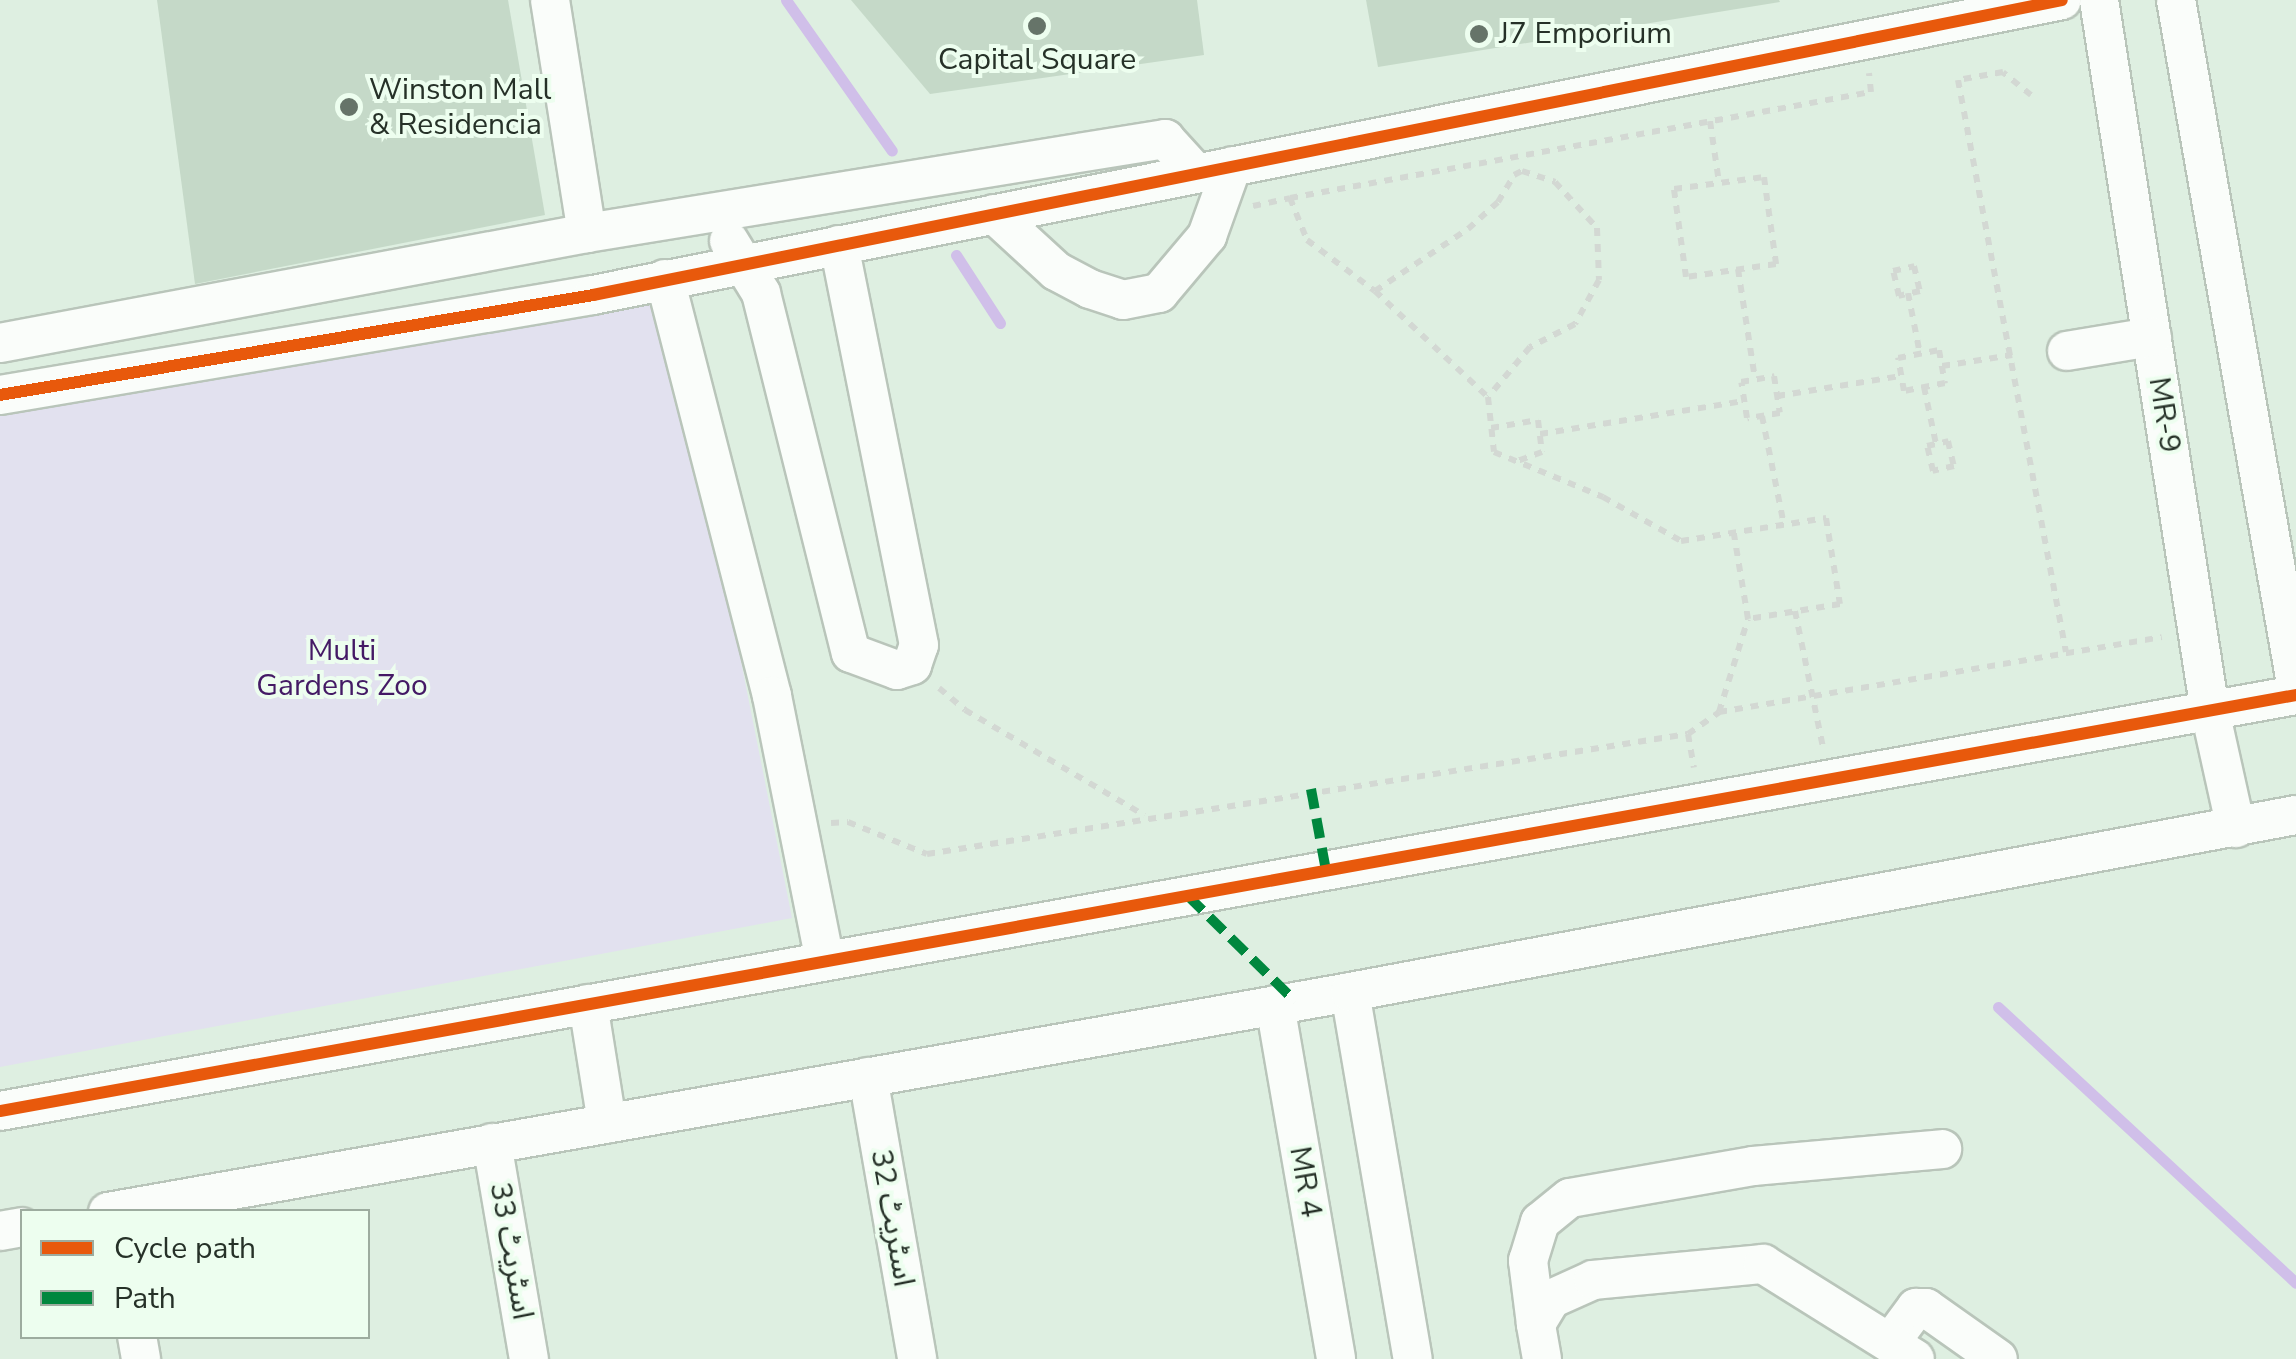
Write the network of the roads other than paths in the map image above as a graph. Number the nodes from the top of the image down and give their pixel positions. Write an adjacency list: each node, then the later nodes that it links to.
1 (550, 0): 8 (street)
2 (2062, 0): 5 (street)
3 (2099, 0): 12 (street, MR-9)
4 (2176, 0): 16 (street)
5 (1225, 168): 6 (street); 7 (street); 7 (street)
6 (708, 213): 8 (street); 10 (street)
7 (994, 214): 9 (street)
8 (587, 233): 13 (street)
9 (839, 245): 10 (street); 10 (street)
10 (743, 260): 11 (street)
11 (665, 278): 15 (street); 21 (street)
12 (2152, 337): 14 (street); 18 (street, MR-9)
13 (0, 343)
14 (2067, 350)
15 (0, 394)
16 (2296, 684)
17 (2296, 695): 18 (street)
18 (2210, 710): 20 (street, MR-9); 21 (street)
19 (2296, 815): 20 (street)
20 (2236, 828): 22 (street)
21 (825, 961): 23 (street)
22 (1350, 992): 24 (street); 36 (street)
23 (588, 1004): 26 (street); 27 (street)
24 (1274, 1005): 25 (street); 35 (street, MR 4)
25 (868, 1077): 27 (street); 34 (street, اسٹریٹ 32)
26 (0, 1111)
27 (606, 1124): 28 (street)
28 (492, 1144): 30 (street); 33 (street, اسٹریٹ 33)
29 (1942, 1149): 31 (street)
30 (123, 1209)
31 (1539, 1341): 32 (street)
32 (1903, 1351): 37 (street)
33 (529, 1359)
34 (917, 1359)
35 (1336, 1359)
36 (1414, 1359)
37 (1998, 1359)

